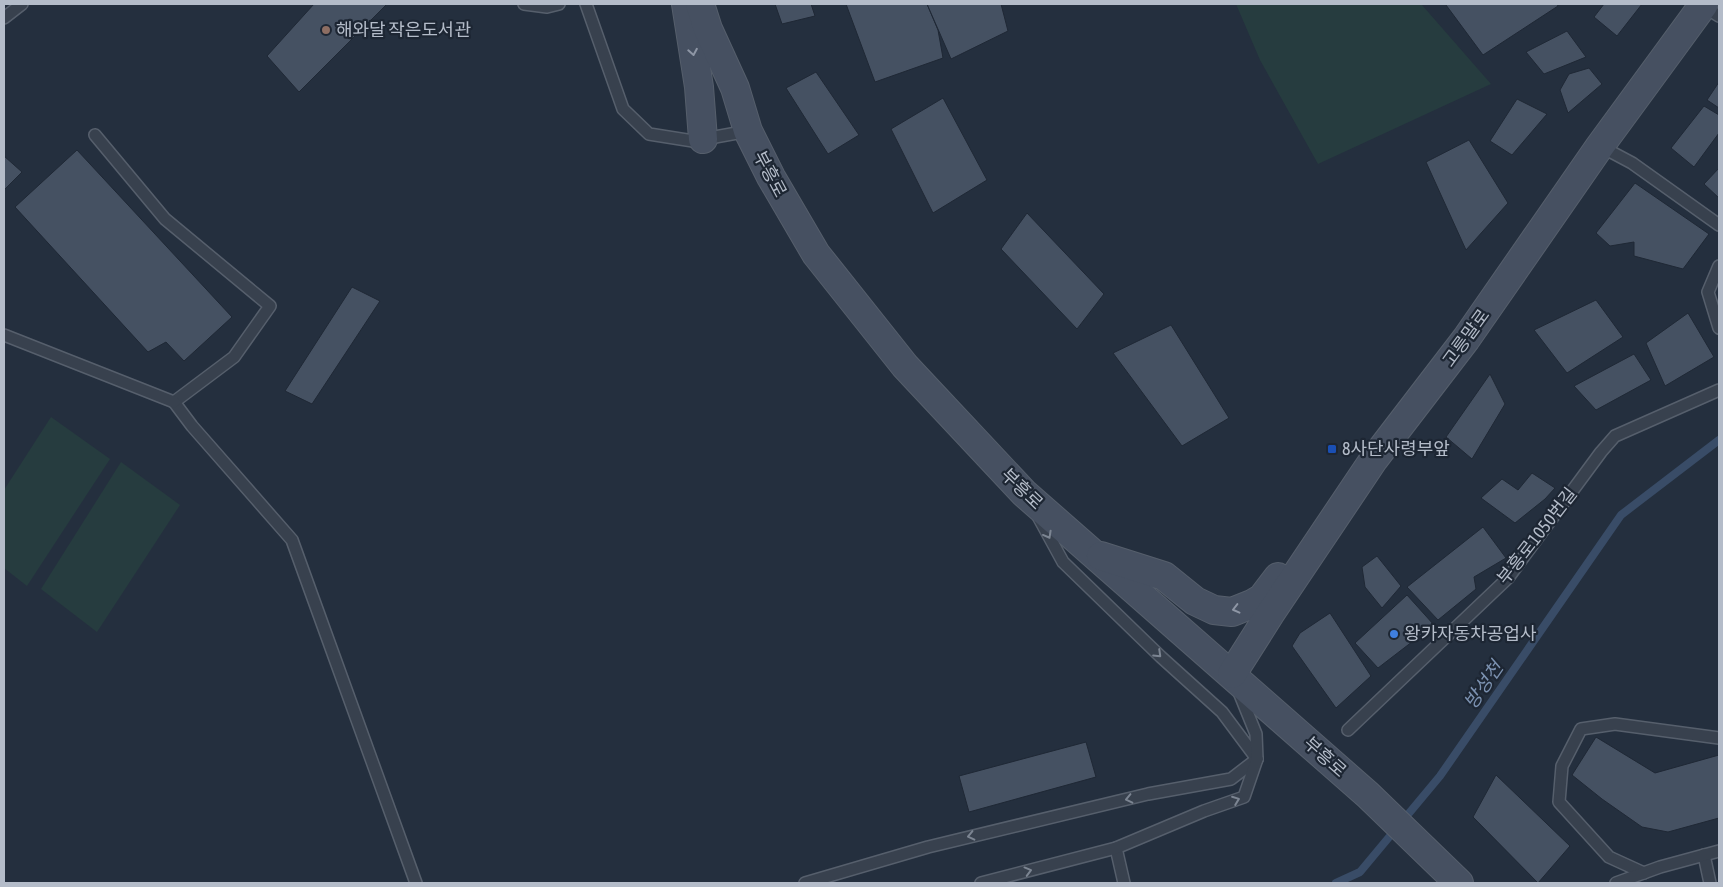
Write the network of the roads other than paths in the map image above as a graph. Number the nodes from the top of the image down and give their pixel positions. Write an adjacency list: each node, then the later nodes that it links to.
1 (22, 4): 8 (lane)
2 (524, 4): 3 (lane)
3 (559, 4)
4 (586, 4): 11 (lane)
5 (686, 4): 11 (main road, one-way to 11)
6 (700, 4): 9 (main road, 부흥로)
7 (1709, 9): 12 (main road, 고릉말로)
8 (4, 18)
9 (748, 131): 11 (lane); 20 (main road, 부흥로)
10 (95, 135): 18 (lane)
11 (703, 139)
12 (1600, 146): 13 (lane); 19 (main road, 고릉말로)
13 (1719, 225)
14 (1719, 266): 15 (lane)
15 (1719, 328)
16 (4, 335): 18 (lane)
17 (1719, 390): 23 (lane, 부흥로1050번길)
18 (174, 402): 30 (lane)
19 (1374, 459): 21 (main road, one-way to 21); 22 (main road, 고릉말로)
20 (1024, 493): 21 (main road, 부흥로); 25 (lane, one-way to 25)
21 (1092, 552): 22 (main road, 부흥로)
22 (1232, 674): 25 (lane); 34 (main road, 부흥로)
23 (1348, 730)
24 (1719, 738): 29 (lane)
25 (1257, 759): 26 (lane, one-way to 25); 31 (lane, one-way to 31)
26 (1116, 848): 32 (lane, one-way to 26); 33 (lane)
27 (1719, 851): 28 (lane)
28 (1704, 855): 29 (lane); 36 (lane)
29 (1644, 873): 35 (lane)
30 (416, 883)
31 (805, 883)
32 (980, 883)
33 (1124, 883)
34 (1459, 883)
35 (1616, 883)
36 (1710, 883)

